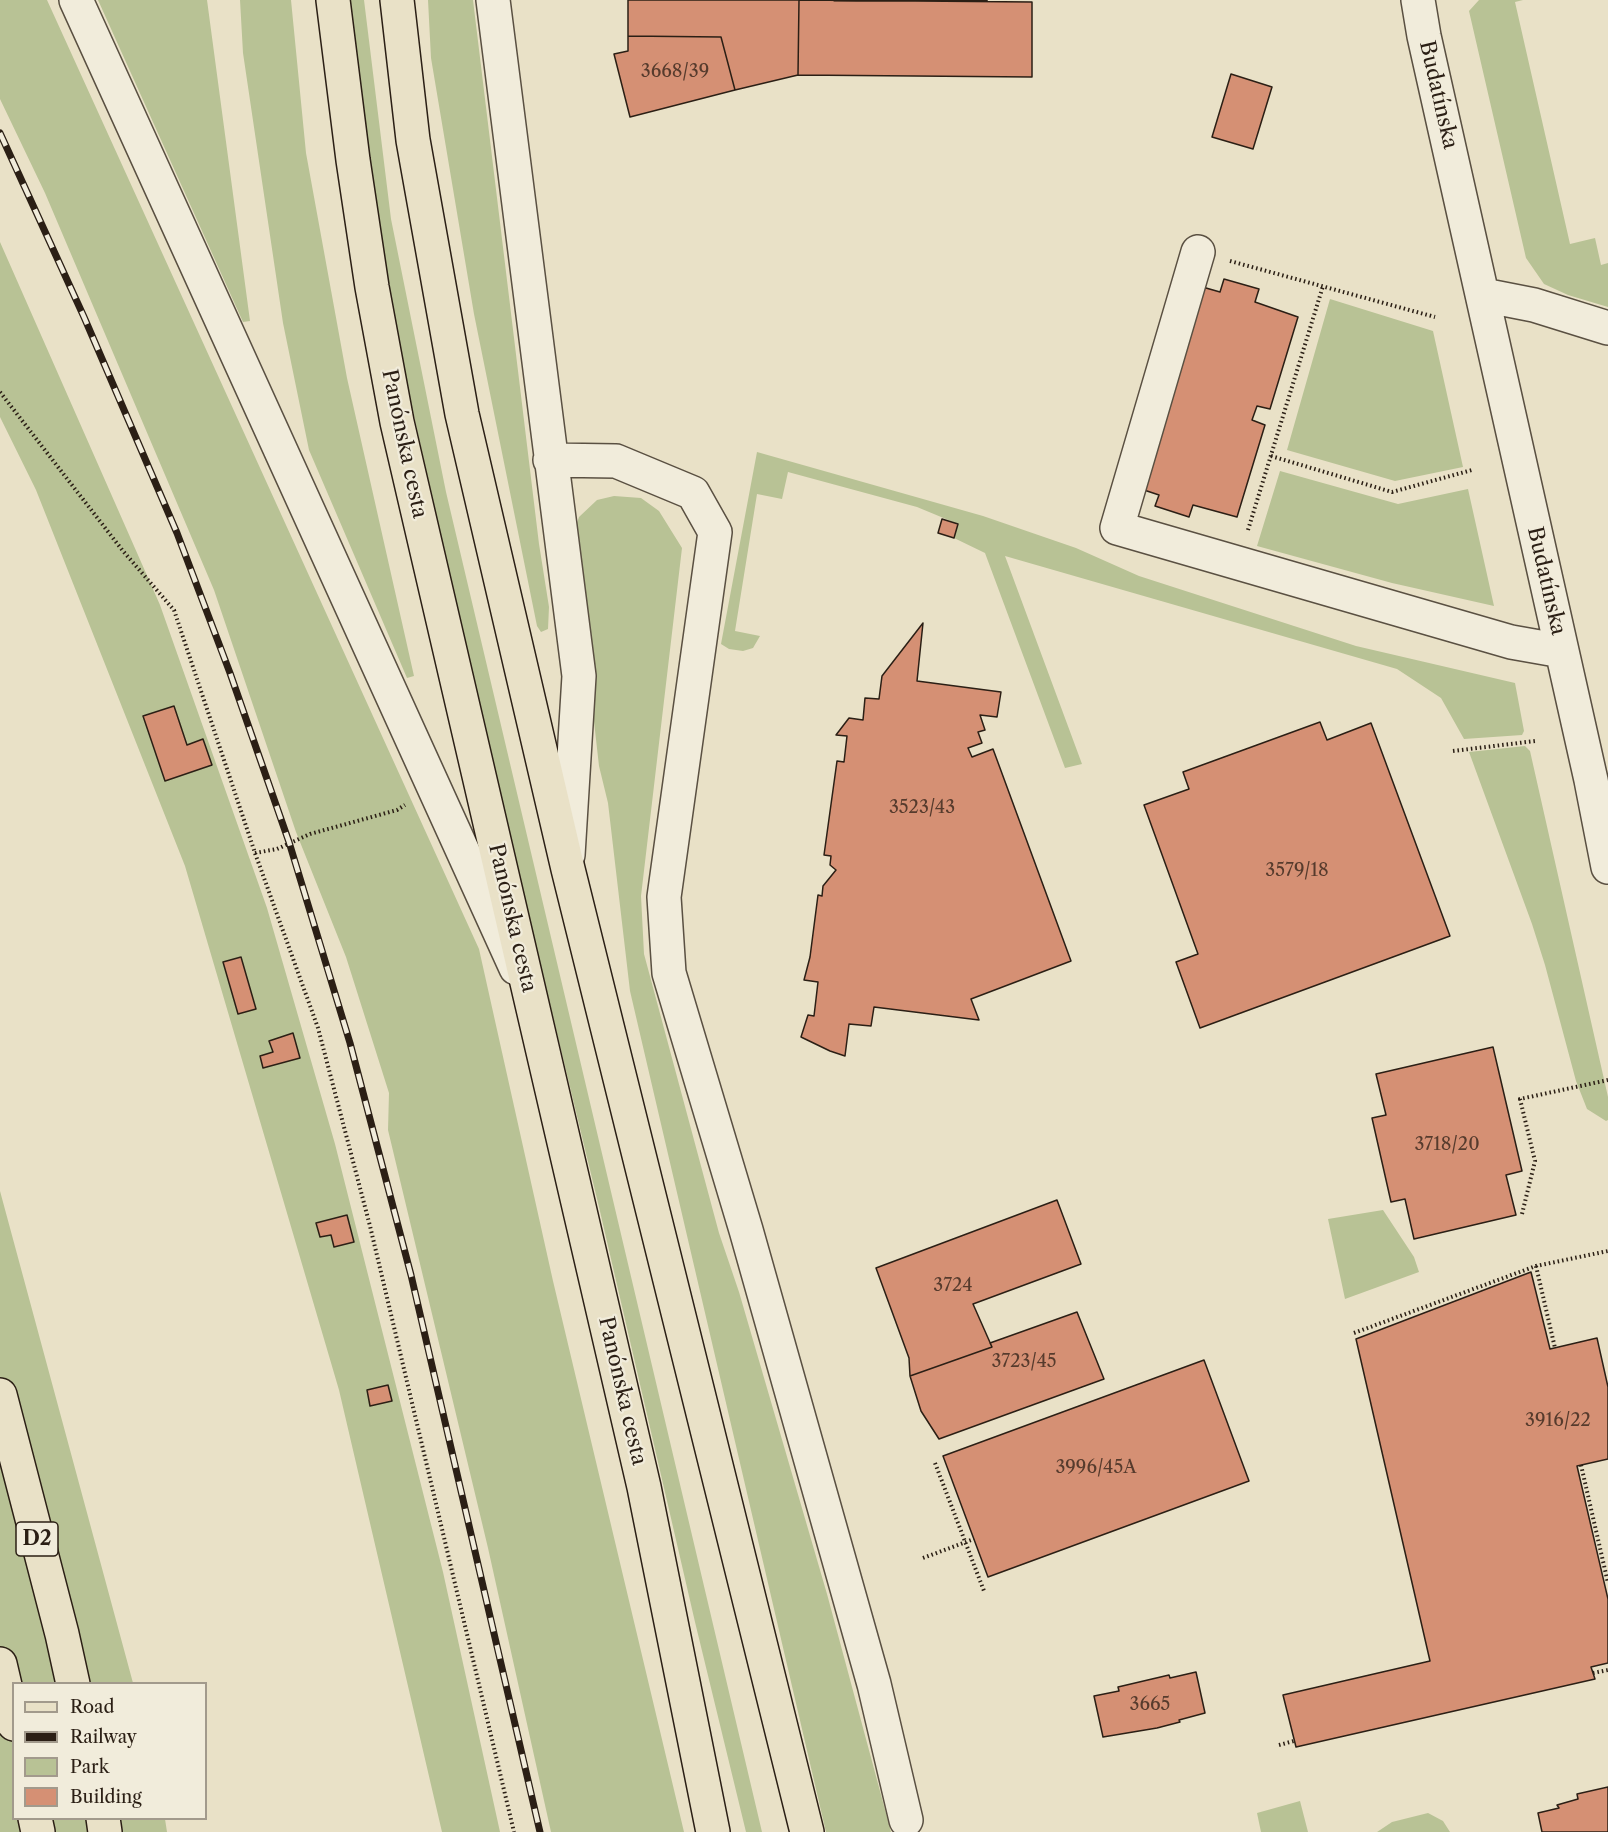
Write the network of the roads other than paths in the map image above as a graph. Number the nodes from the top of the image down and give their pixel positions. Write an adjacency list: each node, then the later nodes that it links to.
1 (76, 0): 13 (street)
2 (333, 0): 13 (main road, Panónska cesta)
3 (397, 0): 12 (main road)
4 (493, 0): 9 (street)
5 (1418, 0): 7 (street, Budatínska)
6 (1198, 252): 10 (street)
7 (1483, 295): 8 (street); 10 (street, Budatínska)
8 (1608, 328)
9 (550, 460): 12 (street); 18 (street)
10 (1562, 651): 11 (street, Budatínska)
11 (1608, 867)
12 (568, 869): 20 (main road)
13 (531, 1002): 19 (main road, Panónska cesta)
14 (0, 1395): 16 (main road, D2)
15 (0, 1664): 17 (main road)
16 (73, 1682)
17 (12, 1715)
18 (906, 1820)
19 (713, 1832)
20 (807, 1832)

